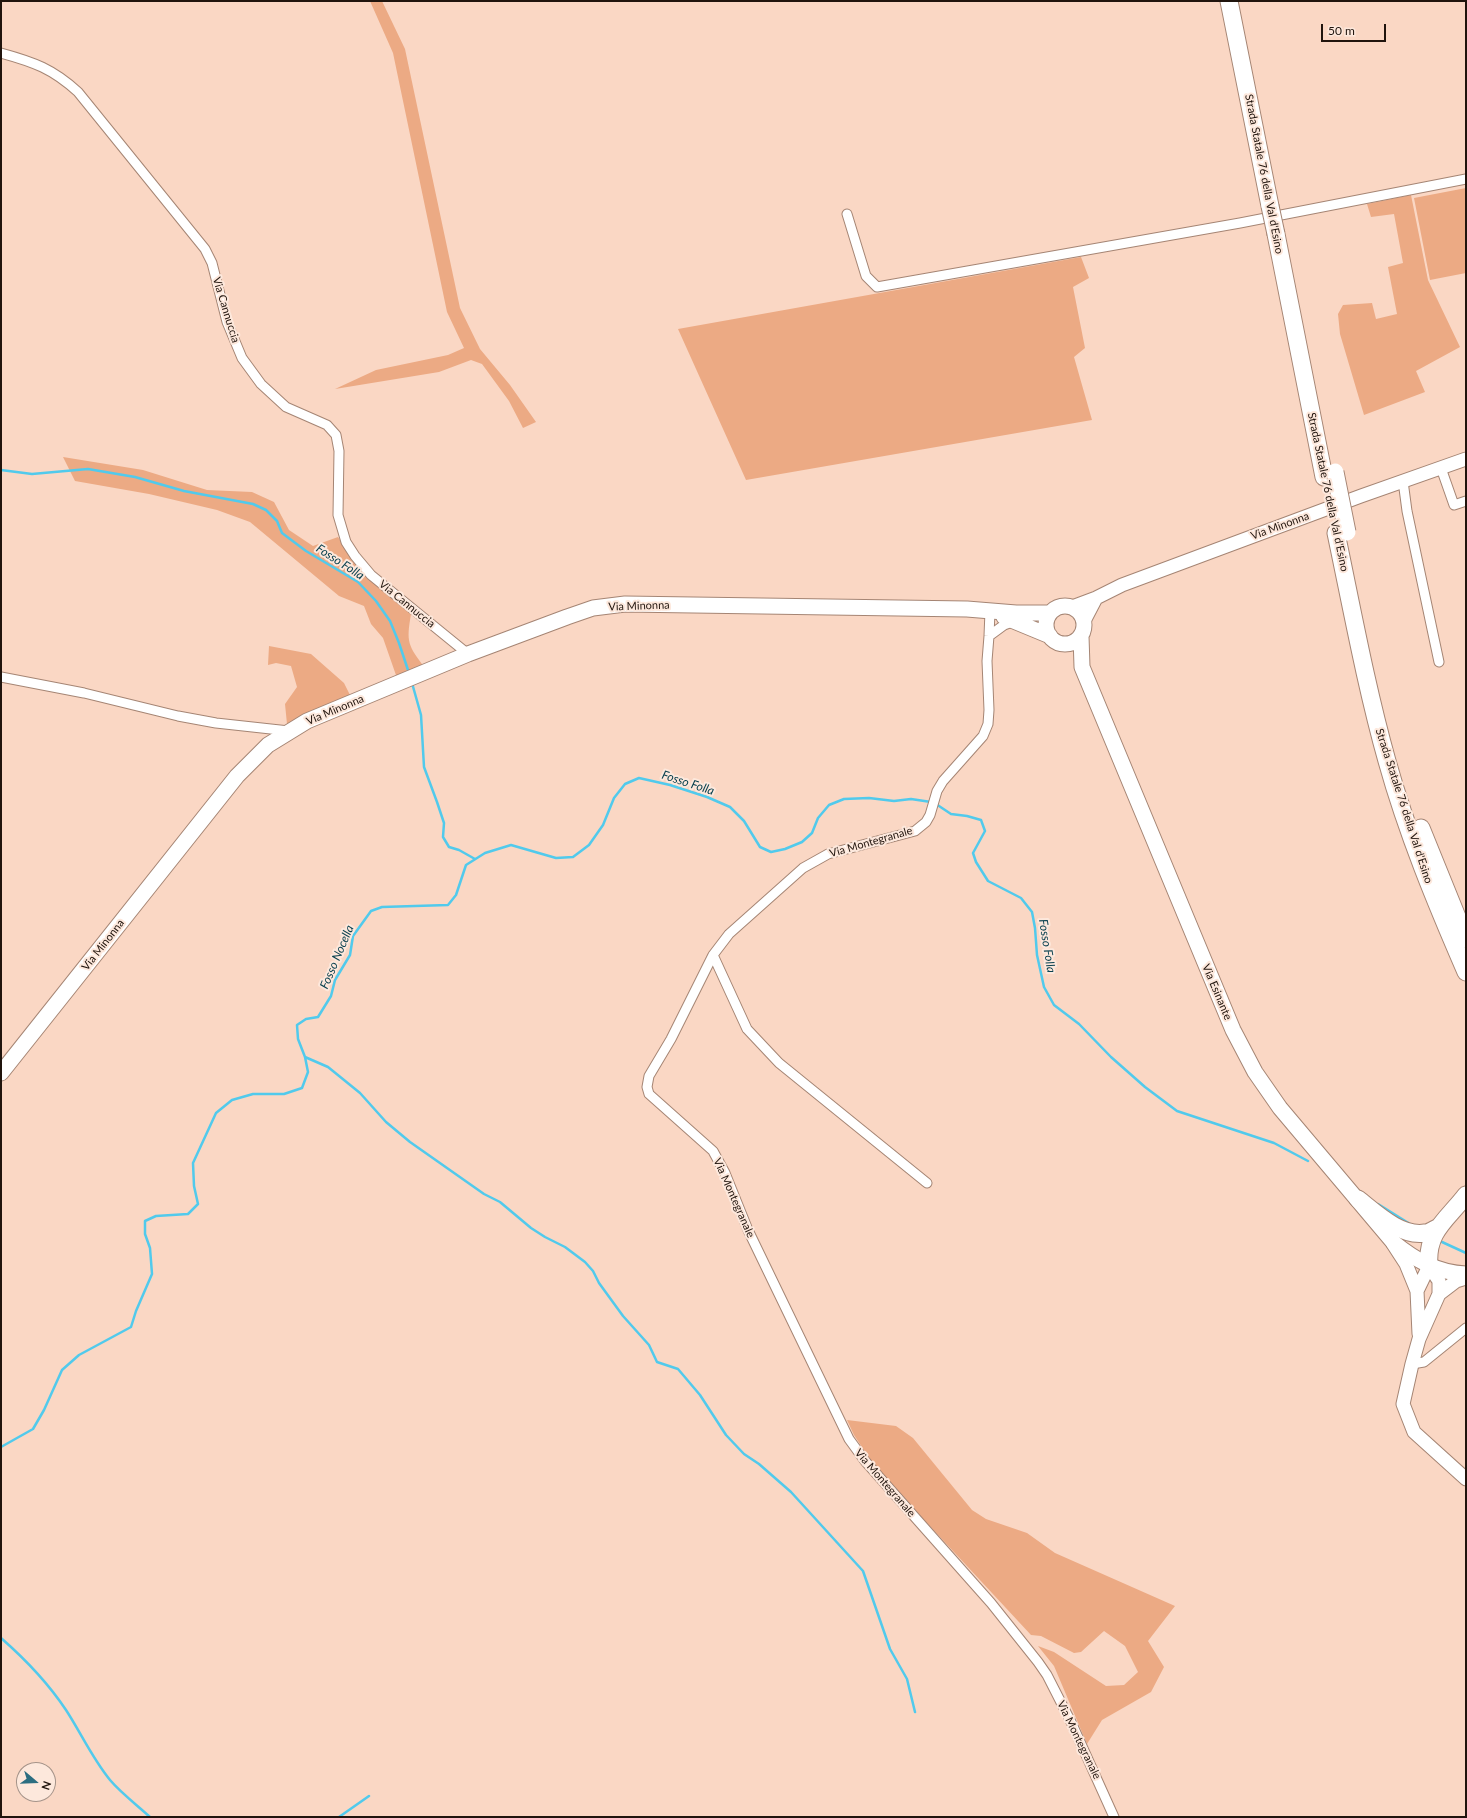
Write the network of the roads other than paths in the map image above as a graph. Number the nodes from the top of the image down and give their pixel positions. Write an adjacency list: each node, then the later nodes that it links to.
1 (1228, 1): 5 (highway, Strada Statale 76 della Val d'Esino)
2 (1240, 1): 5 (highway, Strada Statale 76 della Val d'Esino)
3 (1, 53): 20 (street, Via Cannuccia)
4 (1466, 179): 6 (street)
5 (1276, 205): 11 (highway, Strada Statale 76 della Val d'Esino)
6 (847, 214)
7 (1466, 459): 8 (main road, Via Minonna)
8 (1441, 468): 9 (main road, Via Minonna); 10 (street)
9 (1403, 481): 12 (main road, Via Minonna); 21 (street)
10 (1466, 501)
11 (1342, 532): 25 (highway, Strada Statale 76 della Val d'Esino); 29 (highway, Strada Statale 76 della Val d'Esino)
12 (1096, 598): 13 (main road, Via Minonna); 17 (main road)
13 (1072, 607): 15 (main road); 17 (main road)
14 (990, 611): 15 (main road, Via Minonna); 16 (main road, Via Minonna); 18 (street, Via Montegranale); 20 (main road, Via Minonna)
15 (1050, 613): 19 (main road)
16 (1016, 621): 18 (street); 19 (main road, Via Minonna)
17 (1082, 629): 19 (main road); 22 (main road, Via Esinante)
18 (989, 636): 28 (street, Via Montegranale)
19 (1054, 639): 22 (main road, Via Esinante)
20 (468, 654): 24 (main road, Via Minonna)
21 (1439, 662)
22 (1082, 667): 33 (main road, Via Esinante)
23 (1, 677): 24 (street)
24 (289, 731): 30 (main road, Via Minonna)
25 (1419, 822): 26 (highway); 27 (highway, Strada Statale 76 della Val d'Esino)
26 (1466, 928)
27 (1466, 939)
28 (713, 955): 31 (street); 45 (street, Via Montegranale)
29 (1466, 972)
30 (1, 1073)
31 (927, 1183)
32 (1466, 1195): 34 (highway)
33 (1358, 1199): 34 (highway); 35 (main road, Via Esinante)
34 (1437, 1228): 36 (highway)
35 (1392, 1242): 36 (main road, Via Esinante); 39 (main road)
36 (1430, 1266): 37 (main road, Via Esinante); 39 (main road); 40 (main road)
37 (1466, 1274)
38 (1466, 1278): 40 (main road)
39 (1417, 1291): 42 (main road)
40 (1439, 1294): 42 (main road)
41 (1466, 1328): 43 (street)
42 (1419, 1339): 43 (main road)
43 (1412, 1364): 44 (main road)
44 (1466, 1479)
45 (1114, 1817)

